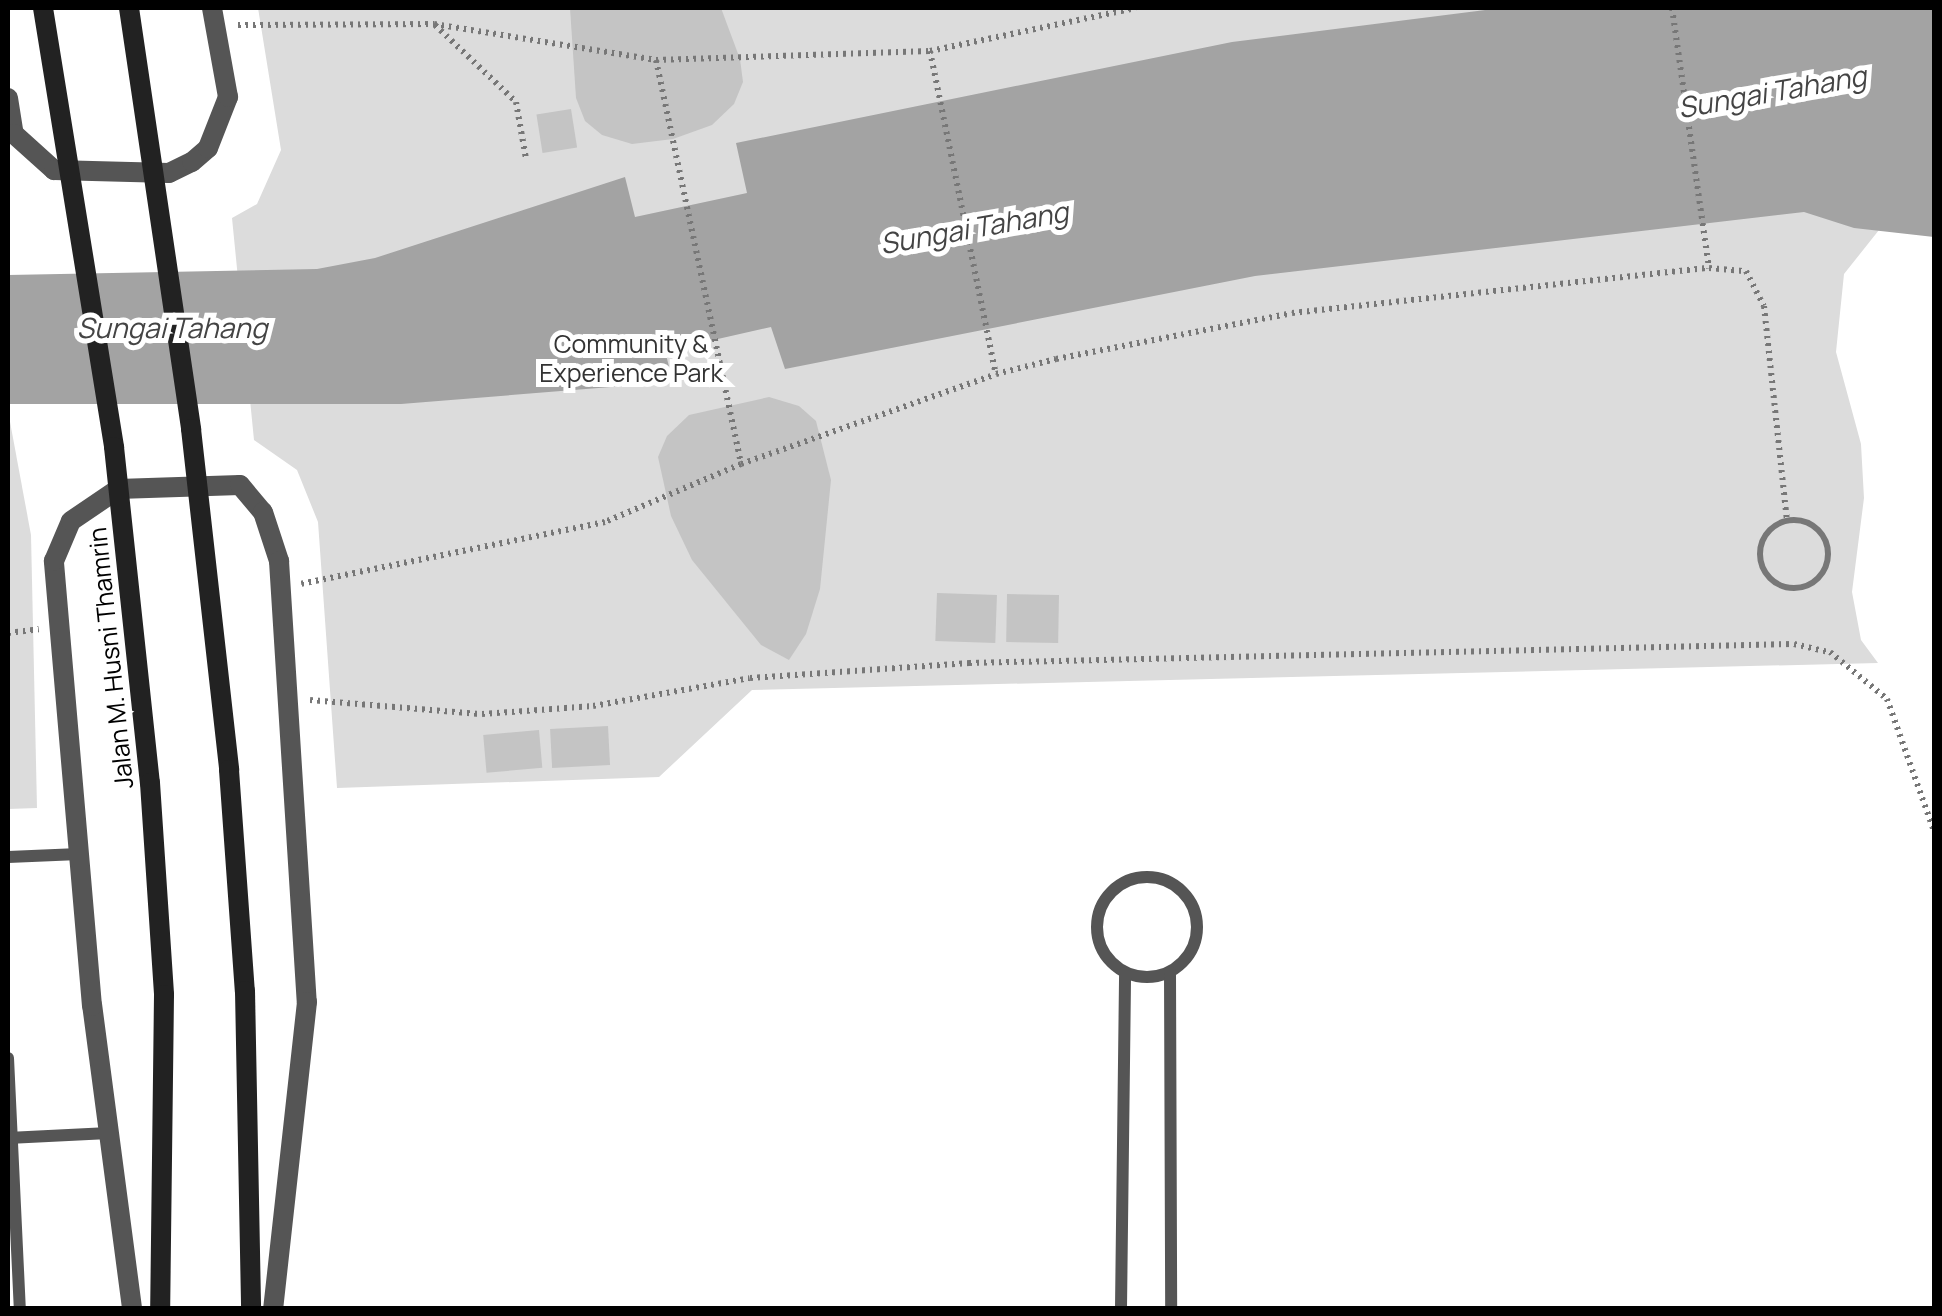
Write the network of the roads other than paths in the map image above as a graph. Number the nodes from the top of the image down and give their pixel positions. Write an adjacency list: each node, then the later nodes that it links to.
1 (43, 8): 14 (main road, Jalan M. Husni Thamrin)
2 (129, 8): 15 (main road)
3 (214, 16): 4 (street)
4 (8, 98)
5 (79, 854): 6 (lane); 10 (street); 16 (street)
6 (8, 857)
7 (1170, 972): 8 (lane); 8 (lane); 18 (lane)
8 (1125, 973): 17 (lane)
9 (8, 1058): 11 (lane)
10 (109, 1133): 11 (lane); 13 (street)
11 (10, 1138): 12 (lane)
12 (20, 1308)
13 (132, 1308)
14 (160, 1308)
15 (251, 1308)
16 (274, 1308)
17 (1120, 1308)
18 (1171, 1308)

